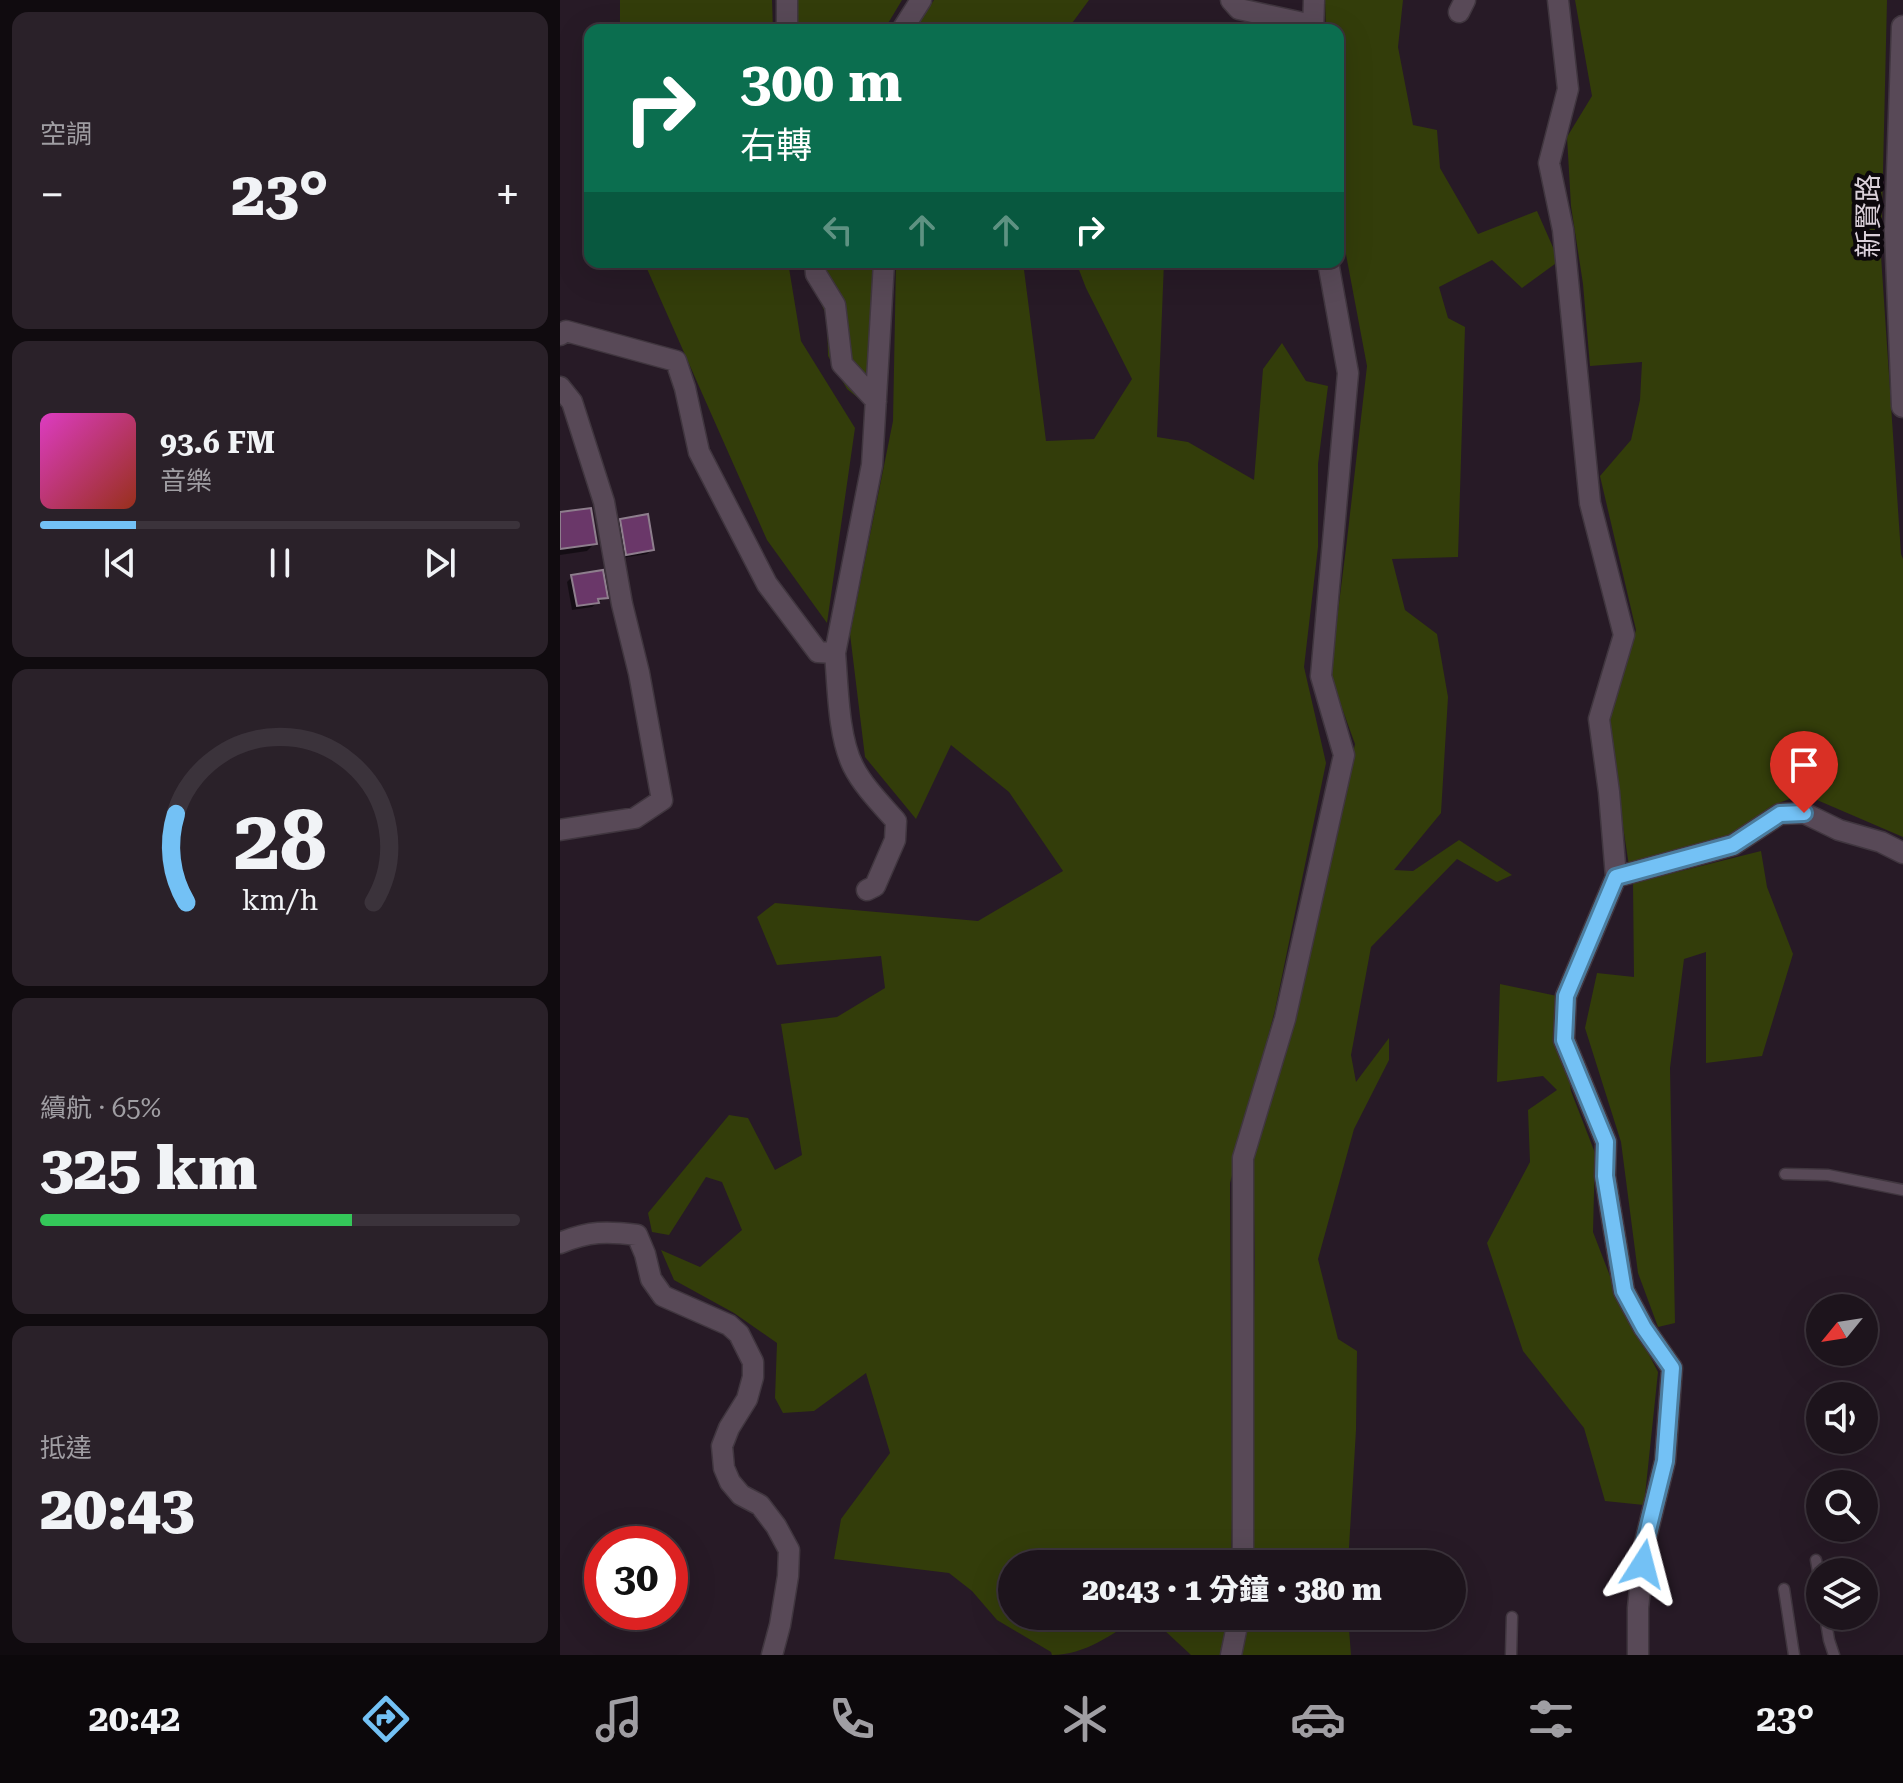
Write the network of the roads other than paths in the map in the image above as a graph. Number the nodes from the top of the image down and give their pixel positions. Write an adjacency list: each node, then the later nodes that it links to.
1 (787, 0): 6 (street)
2 (921, 0): 7 (street)
3 (1231, 0): 8 (street)
4 (1314, 0): 9 (street)
5 (1558, 0): 21 (street)
6 (787, 24)
7 (906, 24)
8 (1297, 24)
9 (1312, 24)
10 (1903, 27): 17 (street, 新賢路)
11 (816, 268): 16 (street)
12 (884, 268): 16 (street)
13 (1329, 268): 26 (street)
14 (560, 335): 18 (street)
15 (560, 387): 19 (street)
16 (876, 401): 18 (street)
17 (1903, 406)
18 (835, 653): 22 (street)
19 (560, 830)
20 (1903, 853): 21 (street)
21 (1616, 877): 34 (street)
22 (867, 890)
23 (1785, 1174): 24 (lane)
24 (1903, 1190)
25 (560, 1243): 31 (street)
26 (1243, 1550)
27 (1784, 1589): 35 (lane)
28 (1512, 1617): 33 (lane)
29 (1236, 1630): 32 (street)
30 (1827, 1630): 36 (lane)
31 (772, 1655)
32 (1231, 1655)
33 (1511, 1655)
34 (1638, 1655)
35 (1794, 1655)
36 (1834, 1655)

